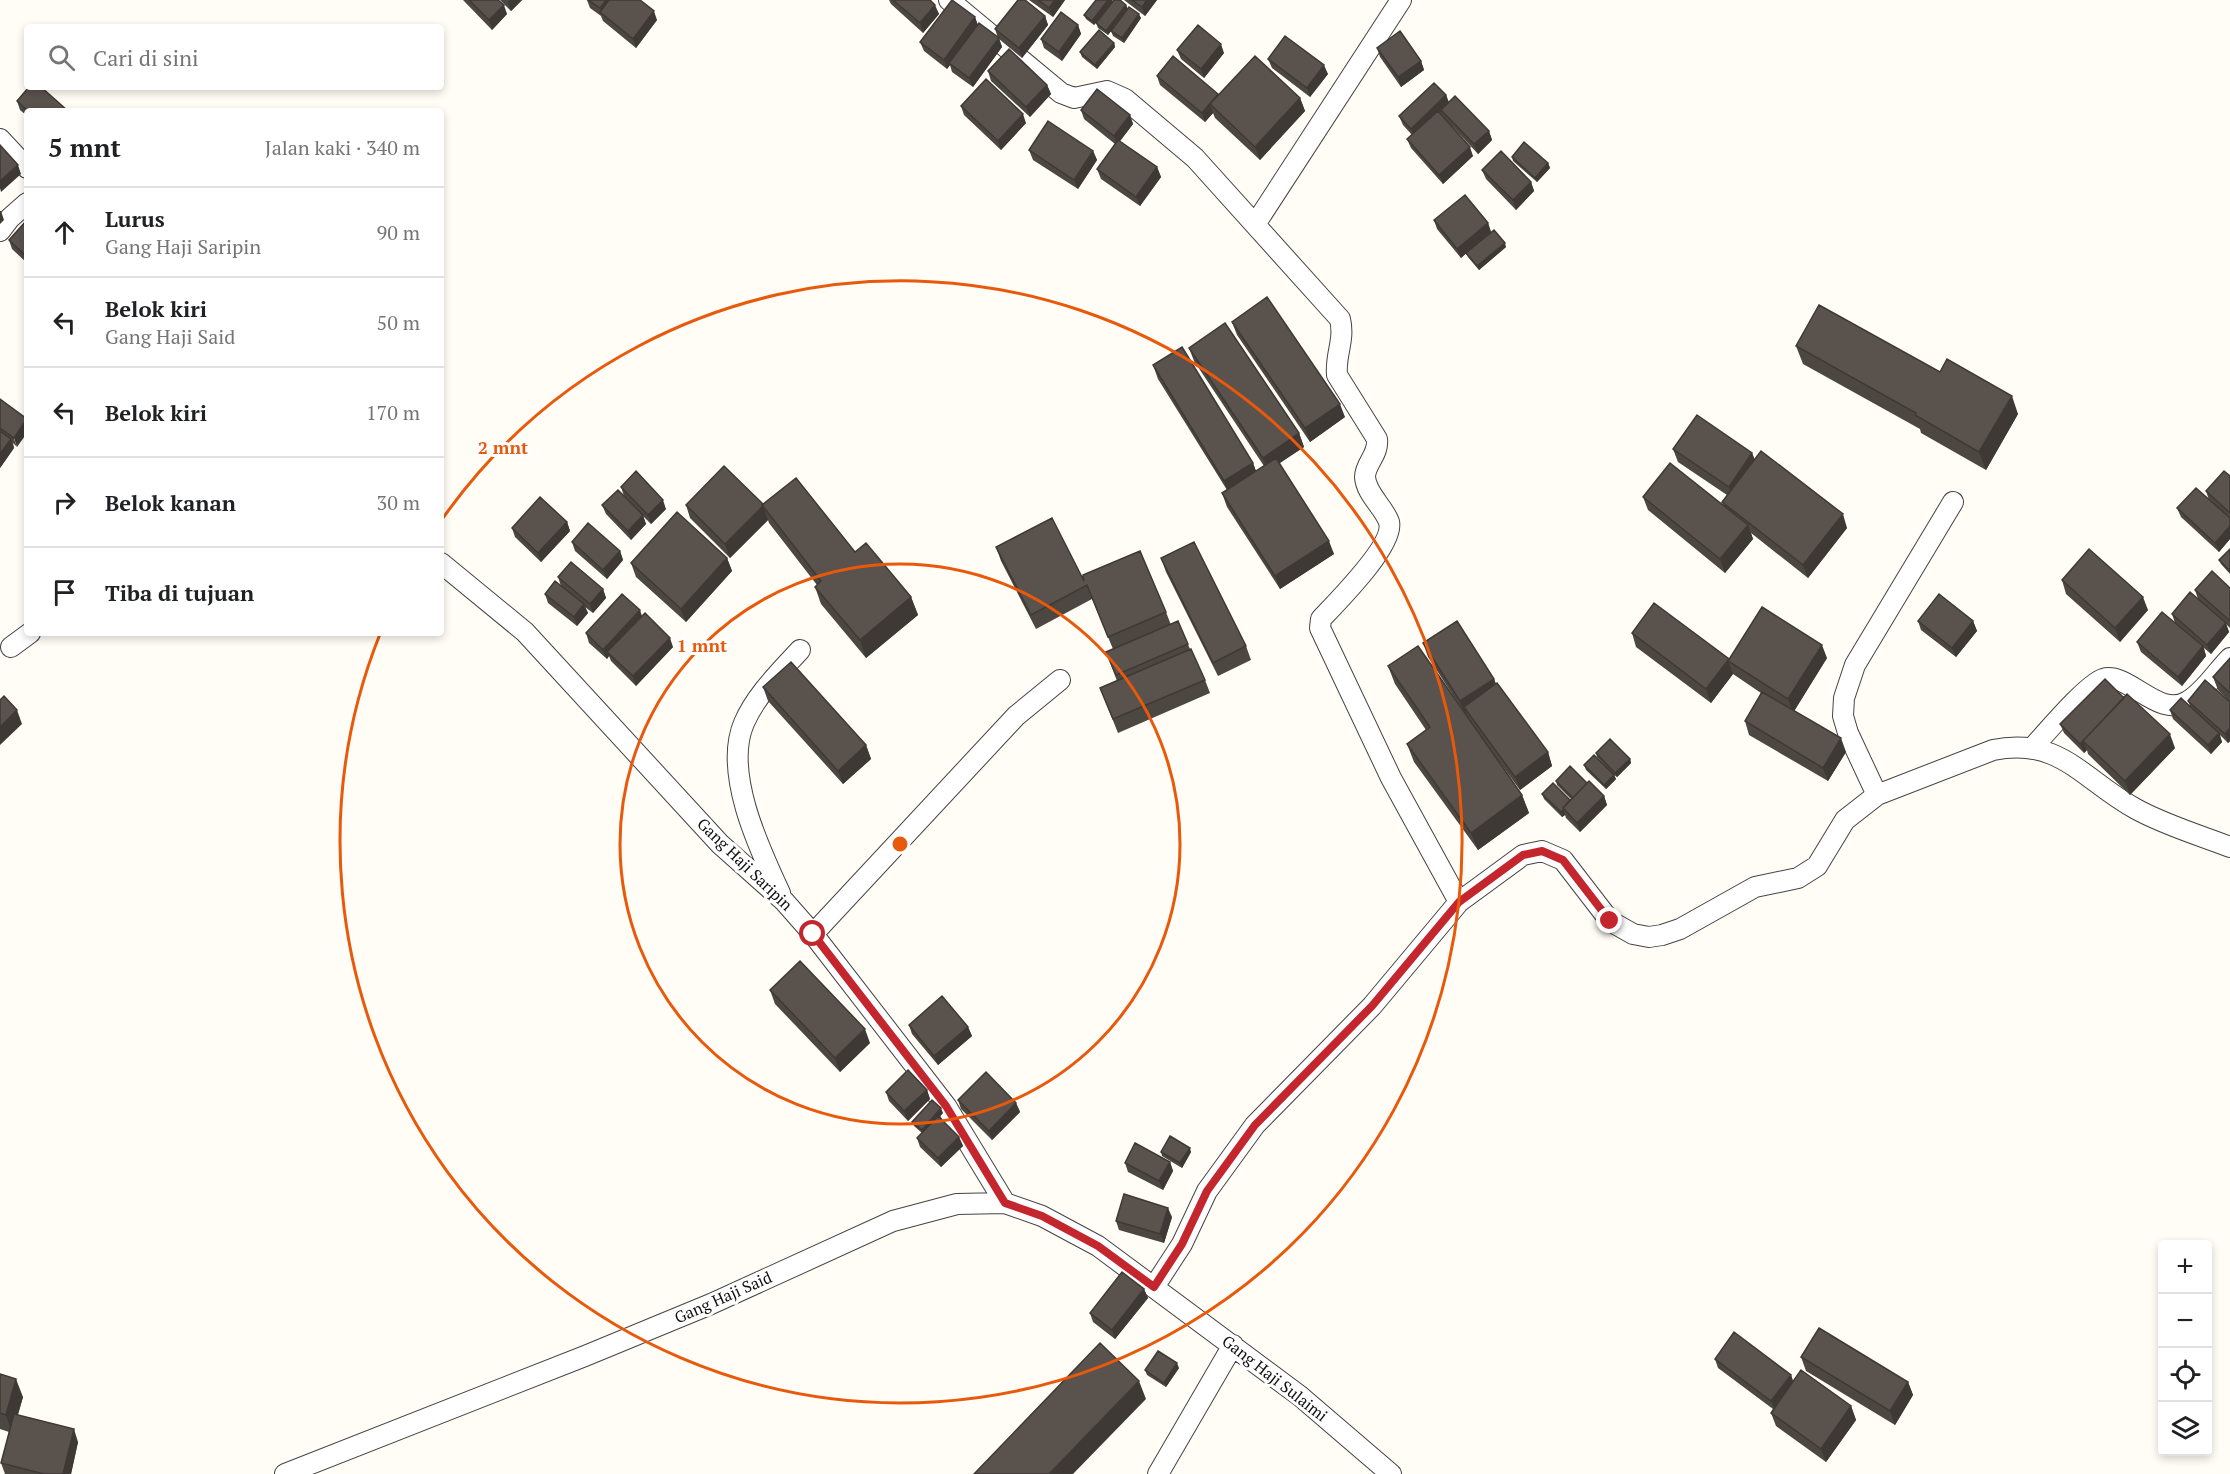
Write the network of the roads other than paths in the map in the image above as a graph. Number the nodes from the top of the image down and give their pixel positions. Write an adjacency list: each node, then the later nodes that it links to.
1 (949, 0): 4 (street)
2 (1401, 0): 8 (street)
3 (1006, 18): 4 (street)
4 (993, 35): 8 (street)
5 (0, 139): 6 (street)
6 (24, 165)
7 (24, 206): 9 (street)
8 (1256, 223): 21 (street)
9 (0, 231)
10 (1953, 502): 18 (street)
11 (444, 566): 20 (street, Gang Haji Saripin)
12 (26, 636): 13 (street)
13 (11, 647)
14 (800, 650): 20 (street)
15 (2230, 658): 17 (street)
16 (1060, 680): 22 (street)
17 (2033, 747): 18 (street); 19 (street)
18 (1877, 795): 21 (street)
19 (2230, 847)
20 (784, 901): 22 (street, Gang Haji Saripin)
21 (1459, 902): 24 (street)
22 (813, 934): 23 (street, Gang Haji Saripin)
23 (1005, 1203): 24 (street, Gang Haji Said); 26 (street, Gang Haji Said)
24 (1154, 1287): 25 (street, Gang Haji Sulaimi)
25 (1233, 1345): 27 (street); 28 (street, Gang Haji Sulaimi)
26 (285, 1474)
27 (1158, 1474)
28 (1391, 1474)

